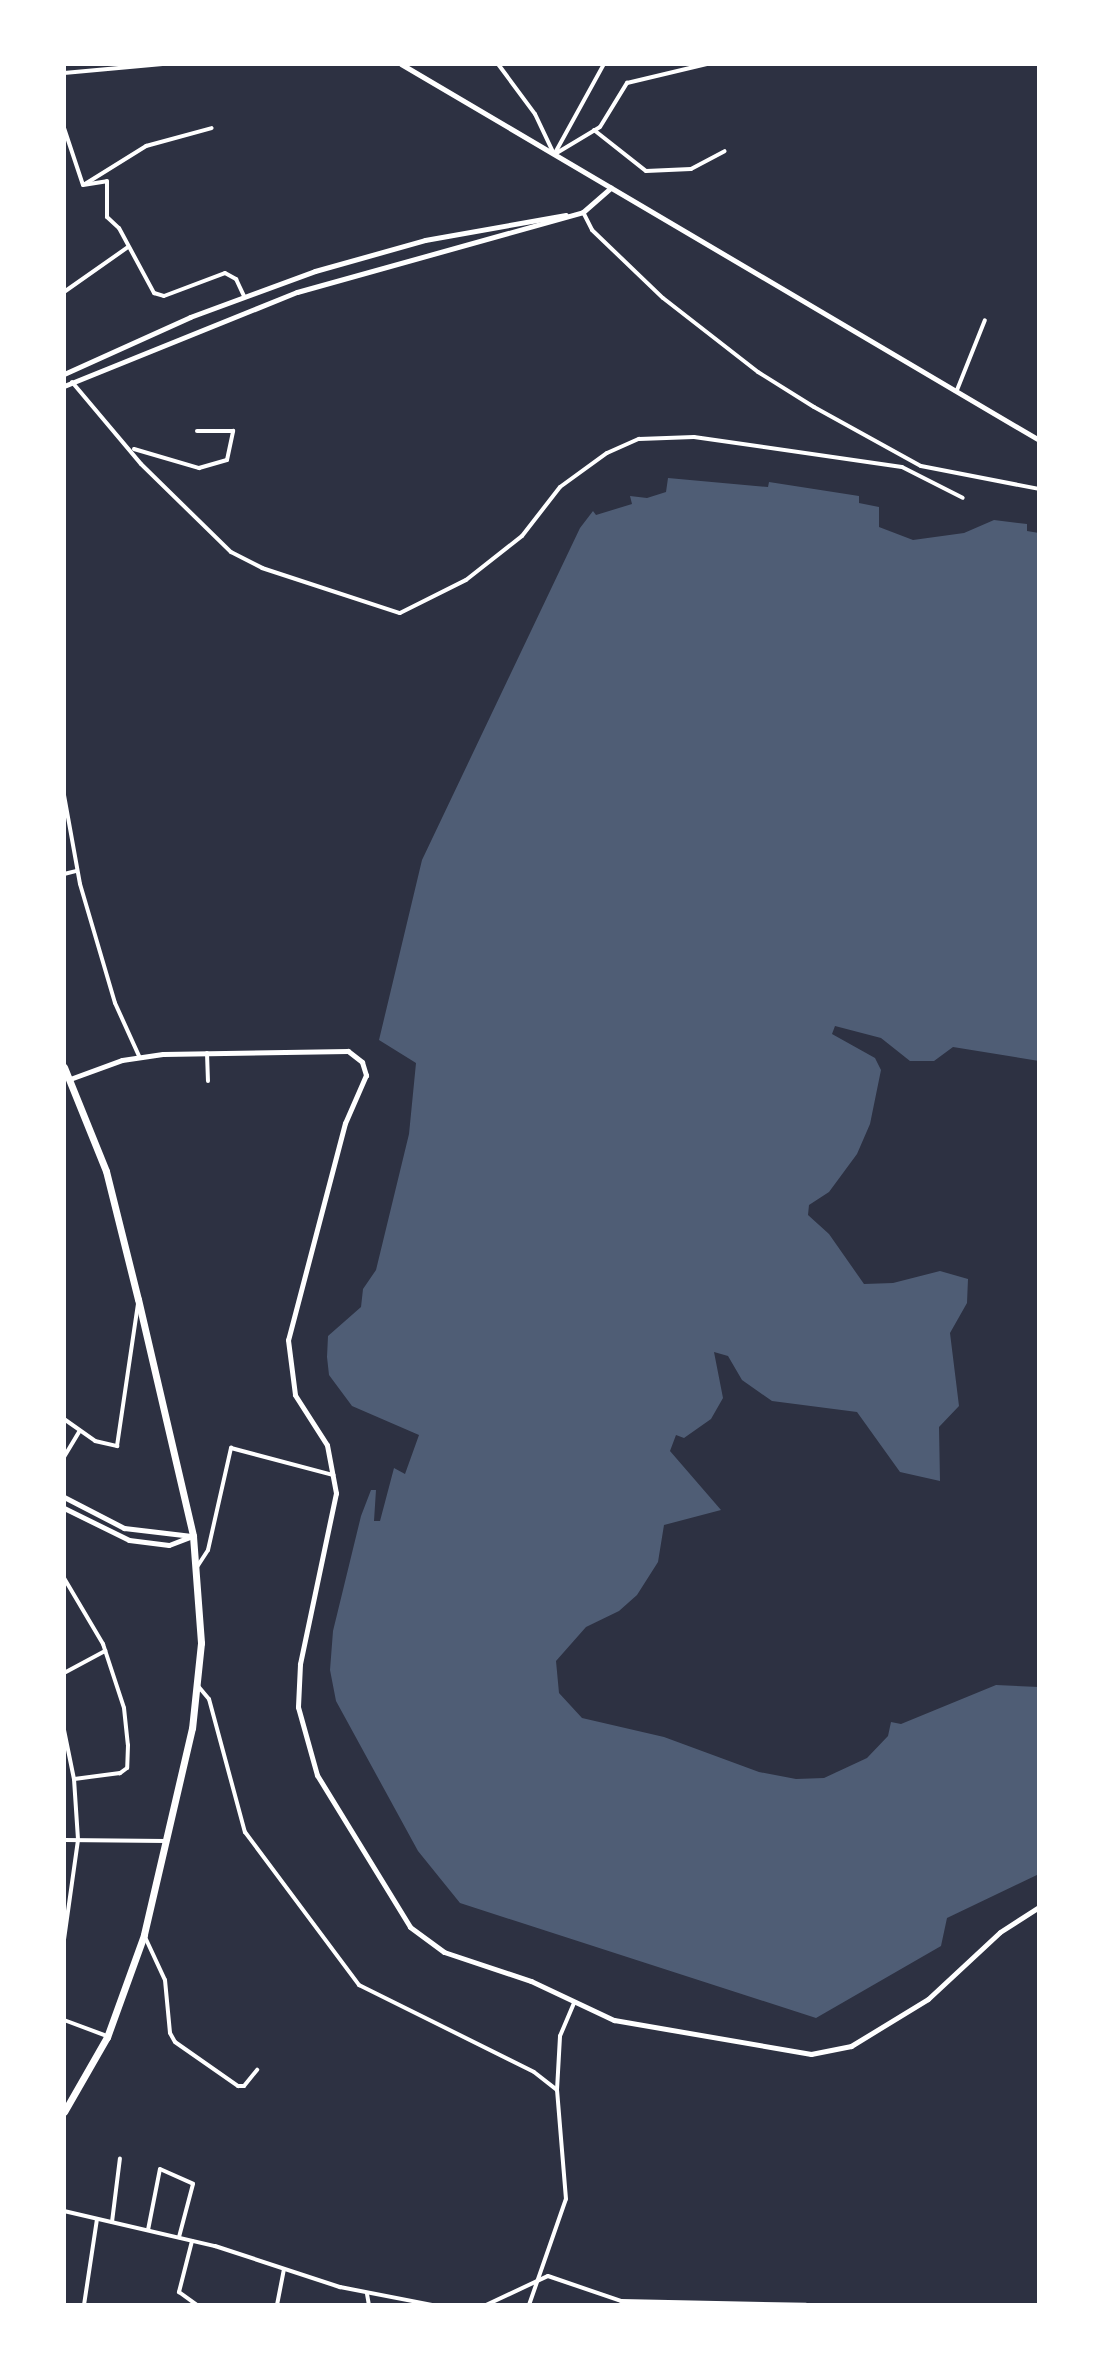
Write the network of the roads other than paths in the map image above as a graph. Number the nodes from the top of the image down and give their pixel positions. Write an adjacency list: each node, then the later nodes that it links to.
1 (163, 64): 6 (street)
2 (401, 64): 11 (street)
3 (498, 64): 11 (street)
4 (604, 64): 11 (street)
5 (707, 64): 9 (street)
6 (64, 73)
7 (64, 128): 12 (street)
8 (212, 128): 12 (street)
9 (594, 130): 10 (street); 11 (street)
10 (725, 151)
11 (555, 154): 13 (street)
12 (83, 185): 15 (street)
13 (611, 188): 14 (street); 24 (street)
14 (583, 212): 16 (street); 17 (street); 28 (street)
15 (128, 247): 18 (street); 19 (street)
16 (311, 273): 17 (street); 19 (street)
17 (315, 286): 22 (street)
18 (66, 290)
19 (244, 296): 21 (street)
20 (985, 320): 24 (street)
21 (64, 374)
22 (72, 382): 23 (street); 27 (street)
23 (64, 386)
24 (956, 393): 26 (street)
25 (197, 431): 27 (street)
26 (1039, 440)
27 (132, 448): 29 (street)
28 (1039, 489)
29 (963, 498)
30 (64, 795): 31 (street)
31 (76, 871): 32 (street); 34 (street)
32 (64, 874)
33 (207, 1053): 34 (street); 37 (street); 42 (street)
34 (139, 1056): 36 (street)
35 (64, 1067): 36 (highway)
36 (70, 1079): 38 (highway)
37 (208, 1081)
38 (138, 1299): 40 (street); 45 (highway)
39 (64, 1419): 40 (street)
40 (79, 1432): 41 (street)
41 (64, 1457)
42 (335, 1476): 46 (street); 59 (street)
43 (64, 1497): 45 (street)
44 (64, 1508): 45 (street)
45 (193, 1536): 46 (highway)
46 (197, 1567): 50 (highway)
47 (64, 1578): 48 (street)
48 (105, 1651): 49 (street); 52 (street)
49 (64, 1673)
50 (198, 1686): 55 (highway); 63 (street)
51 (64, 1730): 52 (street)
52 (74, 1779): 54 (street)
53 (64, 1840): 54 (street)
54 (78, 1840): 55 (street); 58 (street)
55 (168, 1841): 57 (highway)
56 (1039, 1907): 59 (street)
57 (144, 1935): 61 (highway); 62 (street)
58 (64, 1940)
59 (574, 2003): 63 (street)
60 (64, 2020): 61 (street)
61 (107, 2037): 64 (highway)
62 (257, 2070)
63 (557, 2090): 73 (street)
64 (64, 2112)
65 (120, 2158): 68 (street)
66 (64, 2211): 67 (street)
67 (97, 2219): 68 (street); 75 (street)
68 (112, 2222): 69 (street)
69 (148, 2230): 70 (street); 70 (street)
70 (179, 2237): 71 (street)
71 (192, 2241): 72 (street); 76 (street)
72 (284, 2270): 74 (street); 77 (street)
73 (539, 2276): 80 (street); 81 (street); 82 (street)
74 (367, 2294): 78 (street); 79 (street)
75 (84, 2305)
76 (197, 2305)
77 (277, 2305)
78 (369, 2305)
79 (433, 2305)
80 (486, 2305)
81 (529, 2305)
82 (806, 2305)

